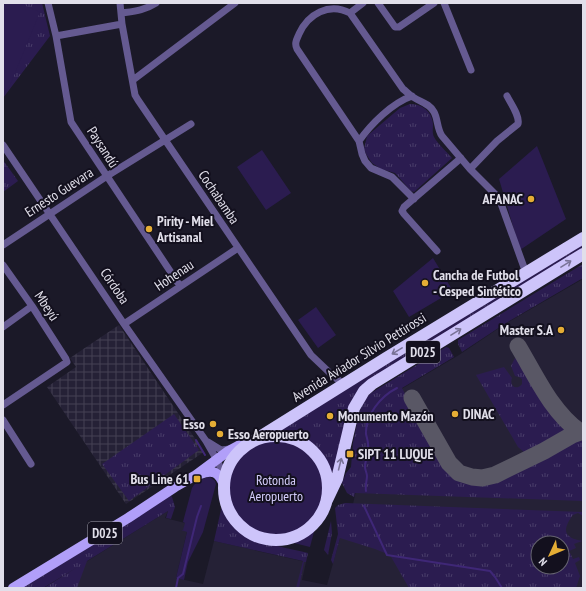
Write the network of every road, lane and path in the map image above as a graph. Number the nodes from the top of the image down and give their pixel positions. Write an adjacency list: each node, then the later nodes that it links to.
1 (48, 3): 12 (street, Paysandú)
2 (120, 3): 9 (street, Cochabamba)
3 (156, 3): 9 (street)
4 (235, 3): 14 (street)
5 (363, 3): 10 (street)
6 (378, 3): 7 (street)
7 (434, 3)
8 (444, 3): 13 (street)
9 (122, 13): 11 (street, Cochabamba)
10 (350, 13): 15 (street); 19 (street)
11 (122, 24): 12 (street); 14 (street, Cochabamba)
12 (56, 36): 23 (street, Paysandú)
13 (471, 70)
14 (132, 80): 18 (street, Cochabamba)
15 (412, 96): 19 (street); 21 (street)
16 (507, 96): 22 (street)
17 (190, 124): 18 (street, Ernesto Guevara)
18 (164, 139): 23 (street, Ernesto Guevara); 28 (street, Cochabamba)
19 (359, 141): 24 (street)
20 (3, 145): 25 (street, Córdoba)
21 (461, 158): 22 (street); 24 (street)
22 (470, 169): 32 (street)
23 (107, 176): 25 (street, Ernesto Guevara); 33 (street, Paysandú)
24 (414, 199): 29 (street)
25 (50, 213): 27 (street, Ernesto Guevara); 35 (street, Córdoba)
26 (583, 238): 32 (highway, Avenida Aviador Silvio Pettirossi / D025)
27 (3, 244)
28 (238, 248): 33 (street, Hohenau); 37 (street, Cochabamba)
29 (437, 251)
30 (583, 254): 47 (highway, D025, one-way to 30)
31 (3, 265): 34 (street, Mbeyú)
32 (526, 272): 37 (highway, Avenida Aviador Silvio Pettirossi / D025, one-way to 37)
33 (180, 286): 35 (street, Hohenau)
34 (32, 306): 36 (street); 38 (street, Mbeyú)
35 (124, 324): 40 (street, Córdoba)
36 (3, 327)
37 (343, 384): 41 (highway, Avenida Aviador Silvio Pettirossi / D025)
38 (3, 405)
39 (3, 420): 44 (street)
40 (206, 441): 42 (street, Córdoba); 43 (street, Córdoba)
41 (251, 442): 42 (main road, Avenida Aviador Silvio Pettirossi / D025); 46 (highway, D025); 47 (highway, D025)
42 (232, 449): 43 (main road, Avenida Aviador Silvio Pettirossi / D025)
43 (216, 459): 45 (main road, Avenida Aviador Silvio Pettirossi / D025); 46 (street, Córdoba)
44 (31, 464)
45 (196, 475): 46 (main road, Avenida Aviador Silvio Pettirossi / D025); 48 (main road, Avenida Aviador Silvio Pettirossi / D025)
46 (225, 482): 47 (highway, D025)
47 (327, 500)
48 (13, 588)

